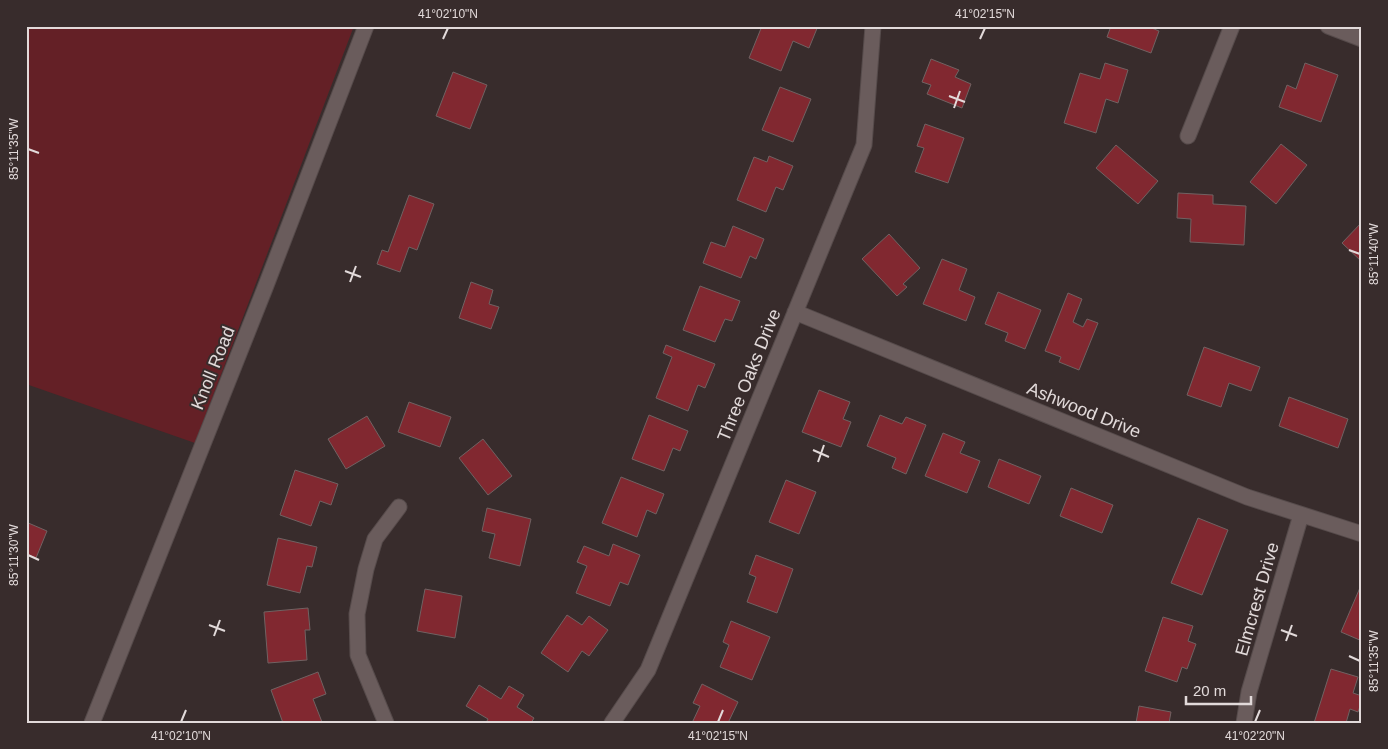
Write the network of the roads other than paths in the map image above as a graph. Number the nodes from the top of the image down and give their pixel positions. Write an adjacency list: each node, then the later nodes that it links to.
1 (366, 26): 11 (street, Knoll Road)
2 (873, 26): 7 (street, Three Oaks Drive)
3 (1232, 26): 6 (street)
4 (1328, 26): 5 (street)
5 (1362, 39)
6 (1188, 136)
7 (795, 312): 9 (street, Ashwood Drive); 13 (street, Three Oaks Drive)
8 (399, 507): 12 (street)
9 (1301, 515): 10 (street, Ashwood Drive); 14 (street, Elmcrest Drive)
10 (1362, 534)
11 (92, 723)
12 (386, 723)
13 (612, 723)
14 (1244, 723)

